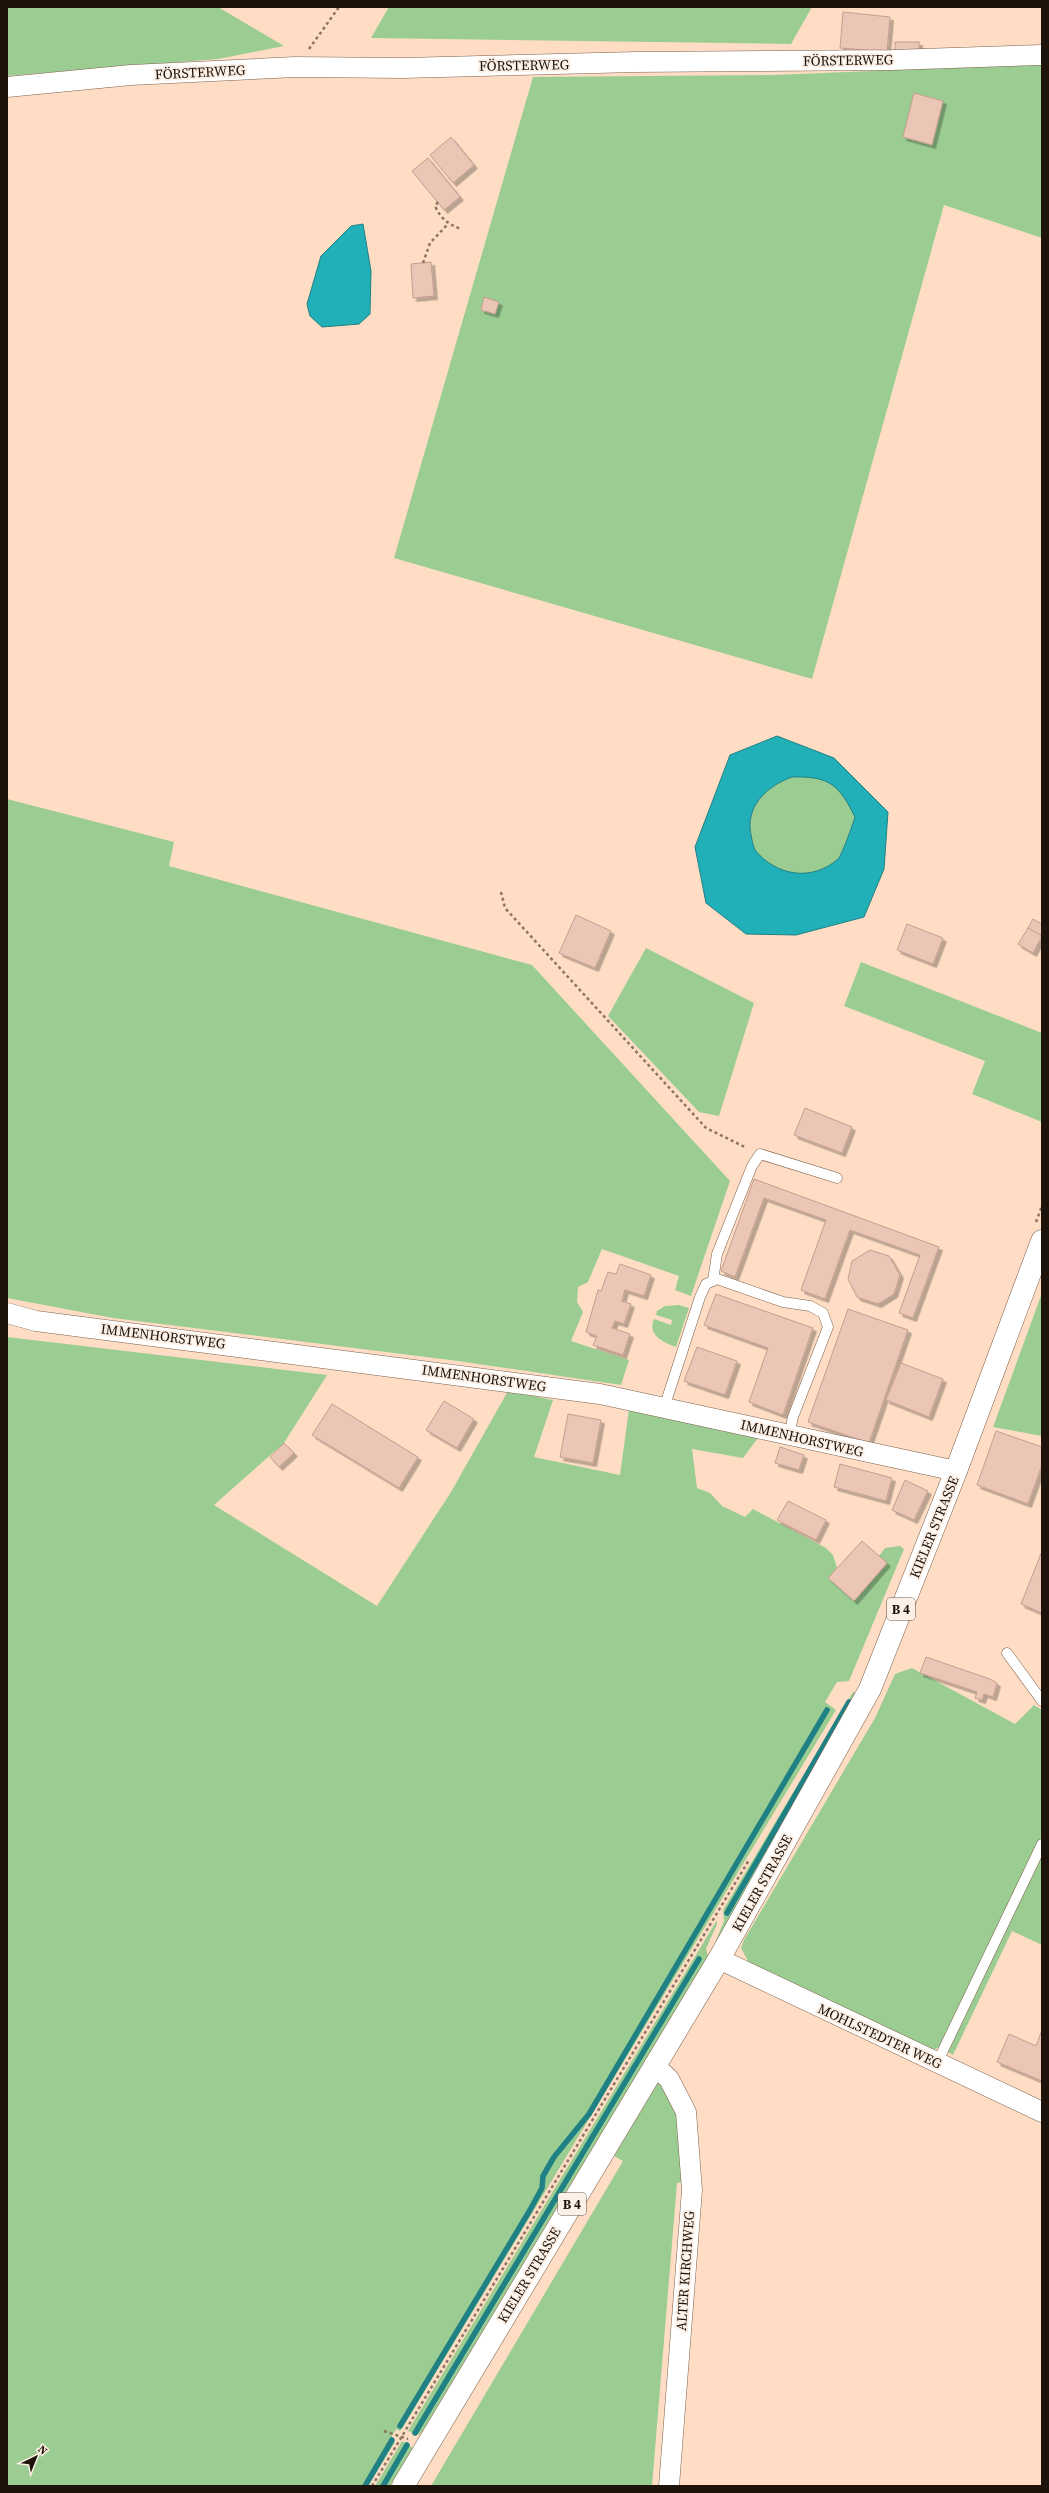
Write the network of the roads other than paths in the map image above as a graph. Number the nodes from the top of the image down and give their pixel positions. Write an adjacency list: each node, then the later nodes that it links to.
1 (1042, 55): 2 (street, FÖRSTERWEG)
2 (7, 87)
3 (837, 1178): 5 (lane)
4 (1042, 1241): 9 (main road, KIELER STRASSE / B 4)
5 (713, 1281): 7 (lane); 8 (lane)
6 (7, 1313): 7 (street, IMMENHORSTWEG)
7 (664, 1408): 8 (street, IMMENHORSTWEG)
8 (789, 1435): 9 (street, IMMENHORSTWEG)
9 (956, 1472): 13 (main road, KIELER STRASSE / B 4)
10 (1007, 1653): 11 (lane)
11 (1042, 1701)
12 (1042, 1844): 14 (lane)
13 (719, 1958): 14 (street, MOHLSTEDTER WEG); 15 (main road, KIELER STRASSE / B 4)
14 (937, 2063): 16 (street, MOHLSTEDTER WEG)
15 (654, 2065): 17 (main road, KIELER STRASSE / B 4); 18 (street, ALTER KIRCHWEG)
16 (1042, 2112)
17 (403, 2486)
18 (669, 2486)

